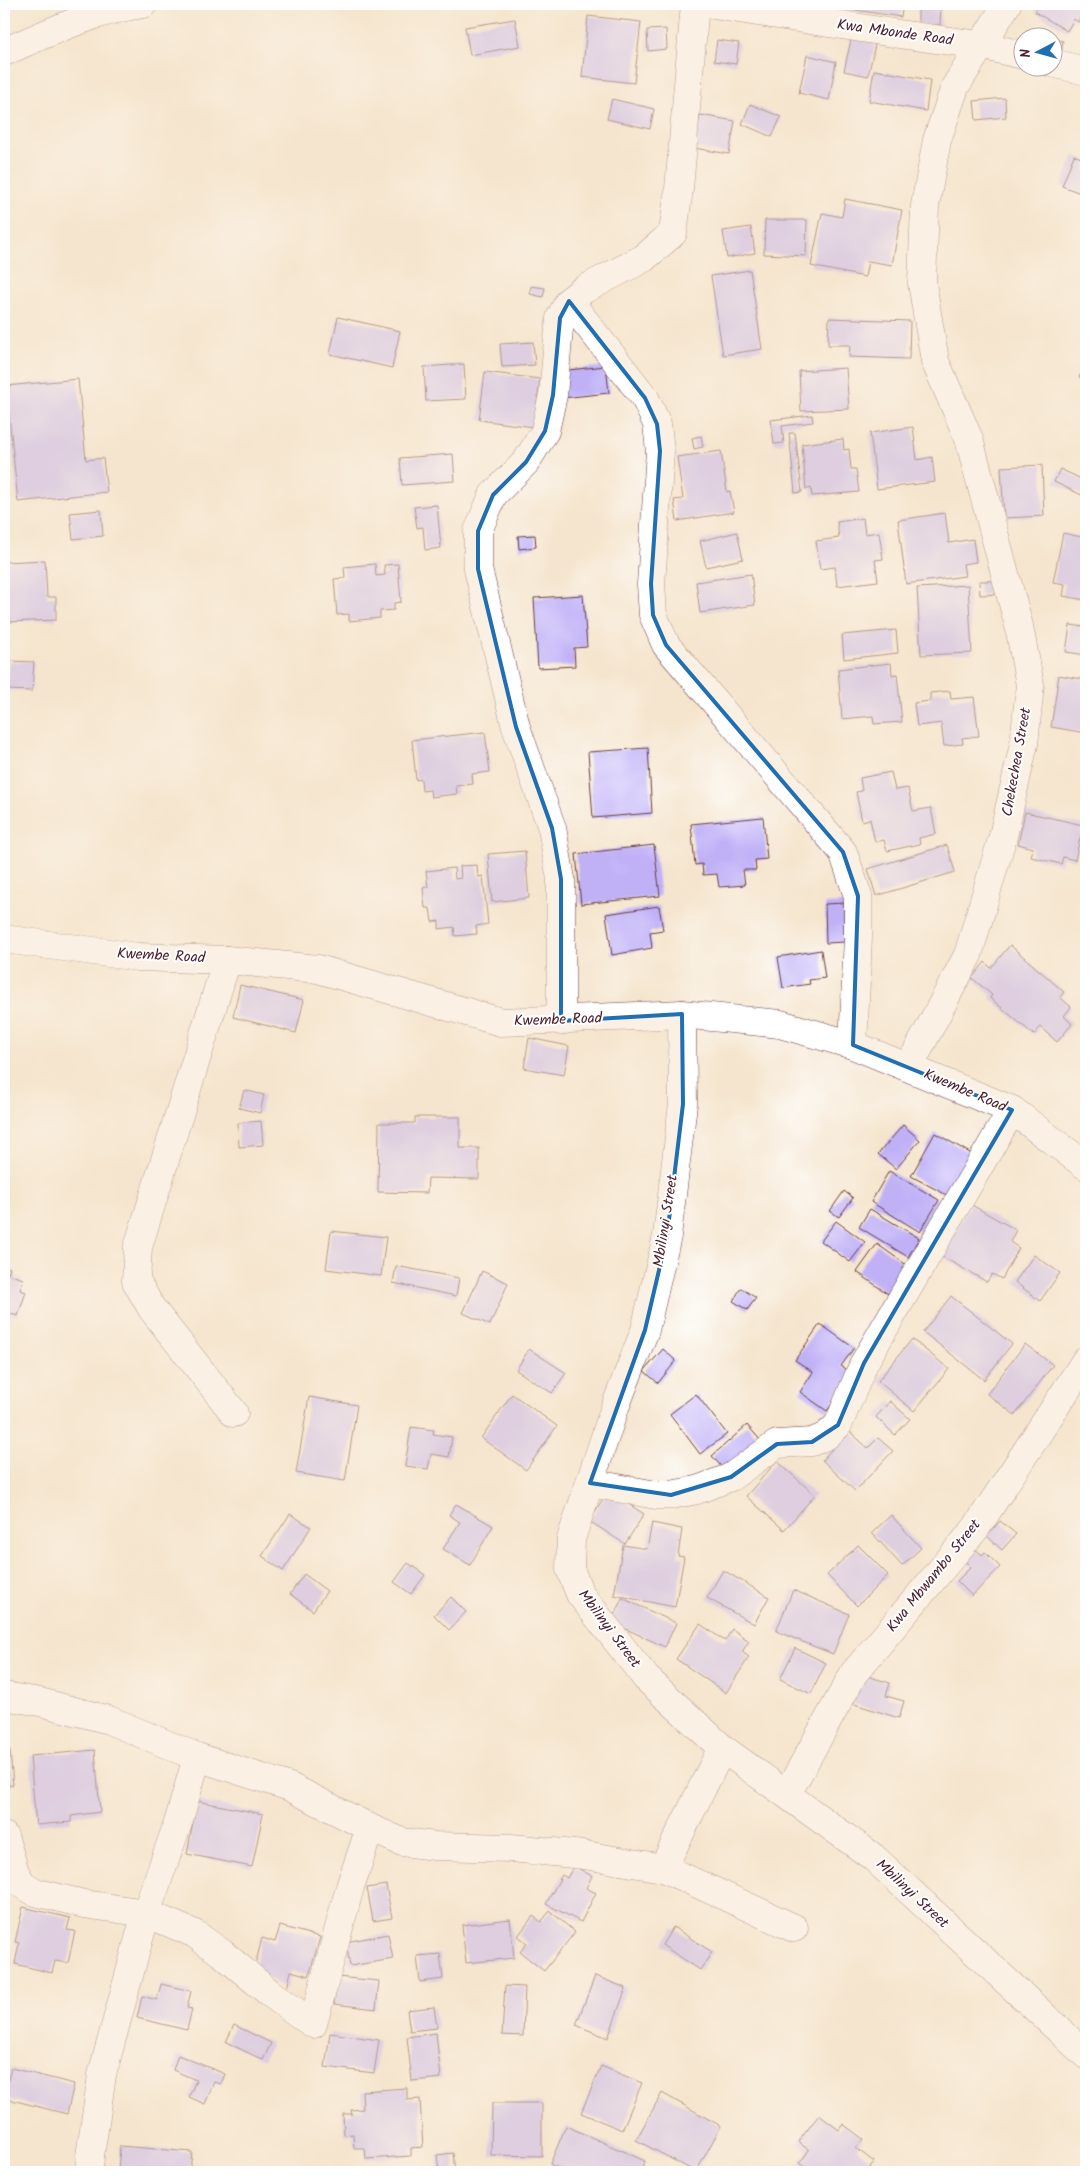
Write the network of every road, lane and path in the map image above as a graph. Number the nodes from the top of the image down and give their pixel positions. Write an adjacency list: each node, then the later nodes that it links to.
1 (143, 4): 5 (street)
2 (695, 4): 11 (street)
3 (707, 4): 6 (street, Kwa Mbonde Road)
4 (1007, 4): 6 (street, Chekechea Street)
5 (114, 6): 7 (street)
6 (980, 45): 8 (street, Kwa Mbonde Road); 17 (street, Chekechea Street)
7 (4, 52)
8 (1012, 53)
9 (1062, 65): 10 (street)
10 (1086, 71)
11 (569, 301): 15 (street); 16 (street)
12 (4, 939): 13 (street, Kwembe Road)
13 (227, 960): 15 (street, Kwembe Road); 21 (street)
14 (682, 1014): 15 (street, Kwembe Road); 16 (street, Kwembe Road); 22 (street, Mbilinyi Street)
15 (562, 1021)
16 (853, 1045): 17 (street, Kwembe Road)
17 (909, 1067): 18 (street, Kwembe Road)
18 (1012, 1110): 19 (street, Kwembe Road); 22 (street)
19 (1086, 1166)
20 (1086, 1360): 26 (street, Kwa Mbwambo Street)
21 (234, 1413)
22 (590, 1483): 24 (street, Mbilinyi Street)
23 (4, 1696): 25 (street)
24 (722, 1748): 26 (street, Mbilinyi Street); 29 (street)
25 (197, 1757): 27 (street); 30 (street)
26 (787, 1794): 32 (street, Mbilinyi Street)
27 (370, 1828): 29 (street); 30 (street)
28 (4, 1836): 30 (street)
29 (663, 1868): 31 (street)
30 (146, 1913): 33 (street)
31 (794, 1928)
32 (1086, 2055)
33 (89, 2172)

